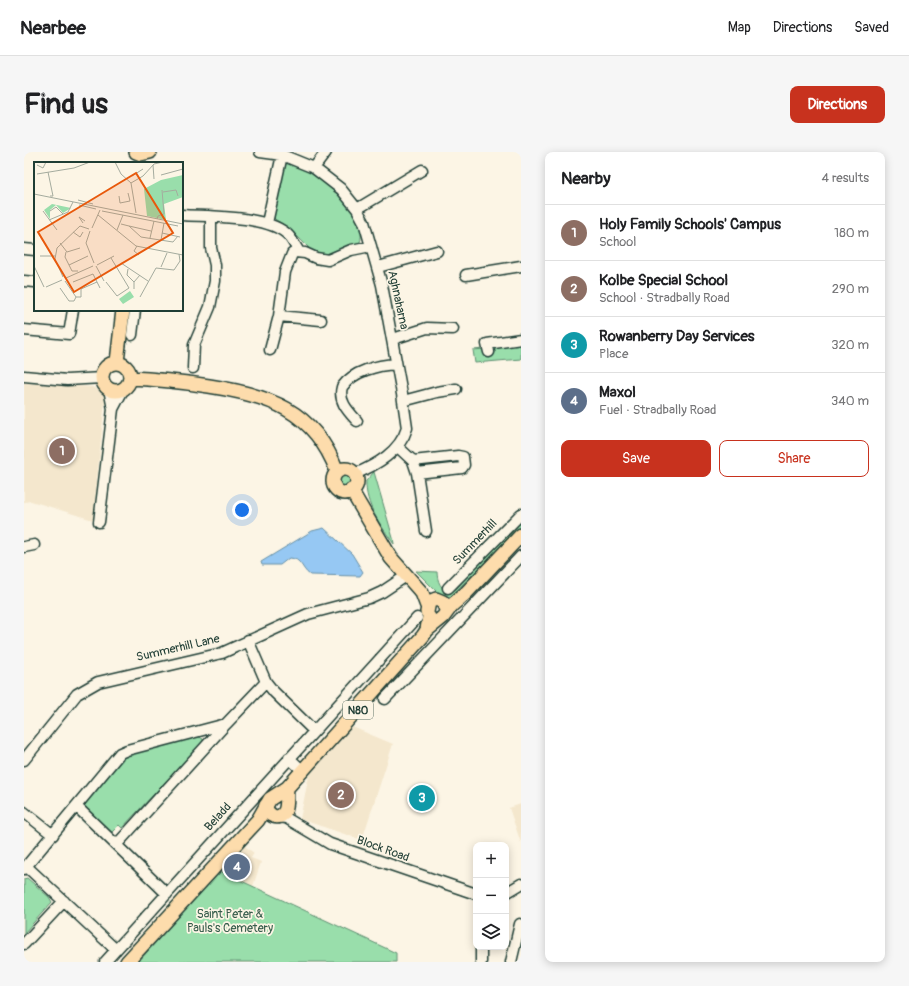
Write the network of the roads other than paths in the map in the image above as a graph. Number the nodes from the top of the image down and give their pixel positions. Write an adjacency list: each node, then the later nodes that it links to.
1 (260, 152): 3 (street, Aghnaharna)
2 (326, 152): 4 (street)
3 (282, 155): 4 (street, Aghnaharna); 9 (street)
4 (314, 168): 6 (street, Aghnaharna)
5 (422, 170): 6 (street)
6 (357, 209): 10 (street, Aghnaharna)
7 (183, 215): 8 (street)
8 (211, 218): 9 (street); 34 (street)
9 (268, 224): 14 (street)
10 (371, 246): 14 (street); 16 (street, Aghnaharna)
11 (24, 249): 12 (street)
12 (34, 250)
13 (437, 251): 16 (street, Aghnaharna)
14 (299, 252): 23 (street)
15 (521, 266): 17 (street)
16 (378, 267): 29 (street, Aghnaharna)
17 (466, 275)
18 (24, 281): 19 (street)
19 (34, 282)
20 (72, 311): 26 (street)
21 (123, 311): 32 (main road)
22 (135, 311): 27 (street)
23 (279, 316): 24 (street); 30 (street)
24 (321, 320)
25 (453, 329): 29 (street, Aghnaharna)
26 (24, 330)
27 (132, 335)
28 (521, 338): 31 (street)
29 (392, 339): 33 (street, Aghnaharna)
30 (270, 350)
31 (489, 352)
32 (117, 362): 36 (main road); 37 (main road)
33 (396, 364): 41 (street, Aghnaharna); 43 (street)
34 (193, 368)
35 (24, 376): 36 (street)
36 (102, 378): 38 (main road)
37 (130, 378): 40 (main road); 46 (main road)
38 (109, 389): 40 (main road); 42 (street)
39 (456, 389): 41 (street)
40 (123, 390): 42 (street)
41 (403, 401): 44 (street, Aghnaharna)
42 (113, 408): 51 (street)
43 (357, 421)
44 (398, 447): 45 (street); 48 (street)
45 (413, 461): 47 (street); 47 (street)
46 (337, 471): 48 (main road); 49 (main road)
47 (417, 473): 52 (street)
48 (355, 474): 49 (main road)
49 (351, 490): 55 (main road)
50 (521, 514): 56 (street, Summerhill)
51 (99, 522)
52 (426, 531)
53 (521, 536): 57 (main road, N80)
54 (521, 556): 58 (street)
55 (406, 576): 59 (main road); 60 (street, Summerhill Lane)
56 (448, 588)
57 (466, 593): 58 (street); 59 (main road, N80)
58 (476, 603): 62 (street)
59 (437, 610): 64 (street, Beladd); 67 (main road, N80)
60 (248, 640): 61 (street); 66 (street, Summerhill Lane)
61 (266, 682): 63 (street); 64 (street)
62 (384, 699)
63 (226, 724): 68 (street); 72 (street)
64 (314, 731): 65 (street, Beladd)
65 (289, 758): 67 (street); 77 (street, Beladd)
66 (24, 760)
67 (302, 770): 69 (main road, N80)
68 (77, 807): 71 (street); 77 (street)
69 (275, 811): 76 (street, Block Road); 81 (main road)
70 (24, 812): 71 (street)
71 (53, 835): 73 (street)
72 (119, 842)
73 (25, 867): 78 (street)
74 (521, 884): 75 (street)
75 (509, 891)
76 (473, 893)
77 (167, 894): 79 (street, Beladd)
78 (64, 901): 82 (street); 83 (street)
79 (141, 923): 81 (street); 83 (street, Beladd)
80 (520, 924): 88 (street)
81 (152, 933): 86 (main road)
82 (24, 944)
83 (116, 950): 85 (street, Beladd)
84 (481, 950): 87 (street)
85 (105, 962)
86 (126, 962)
87 (481, 962)
88 (511, 962)

